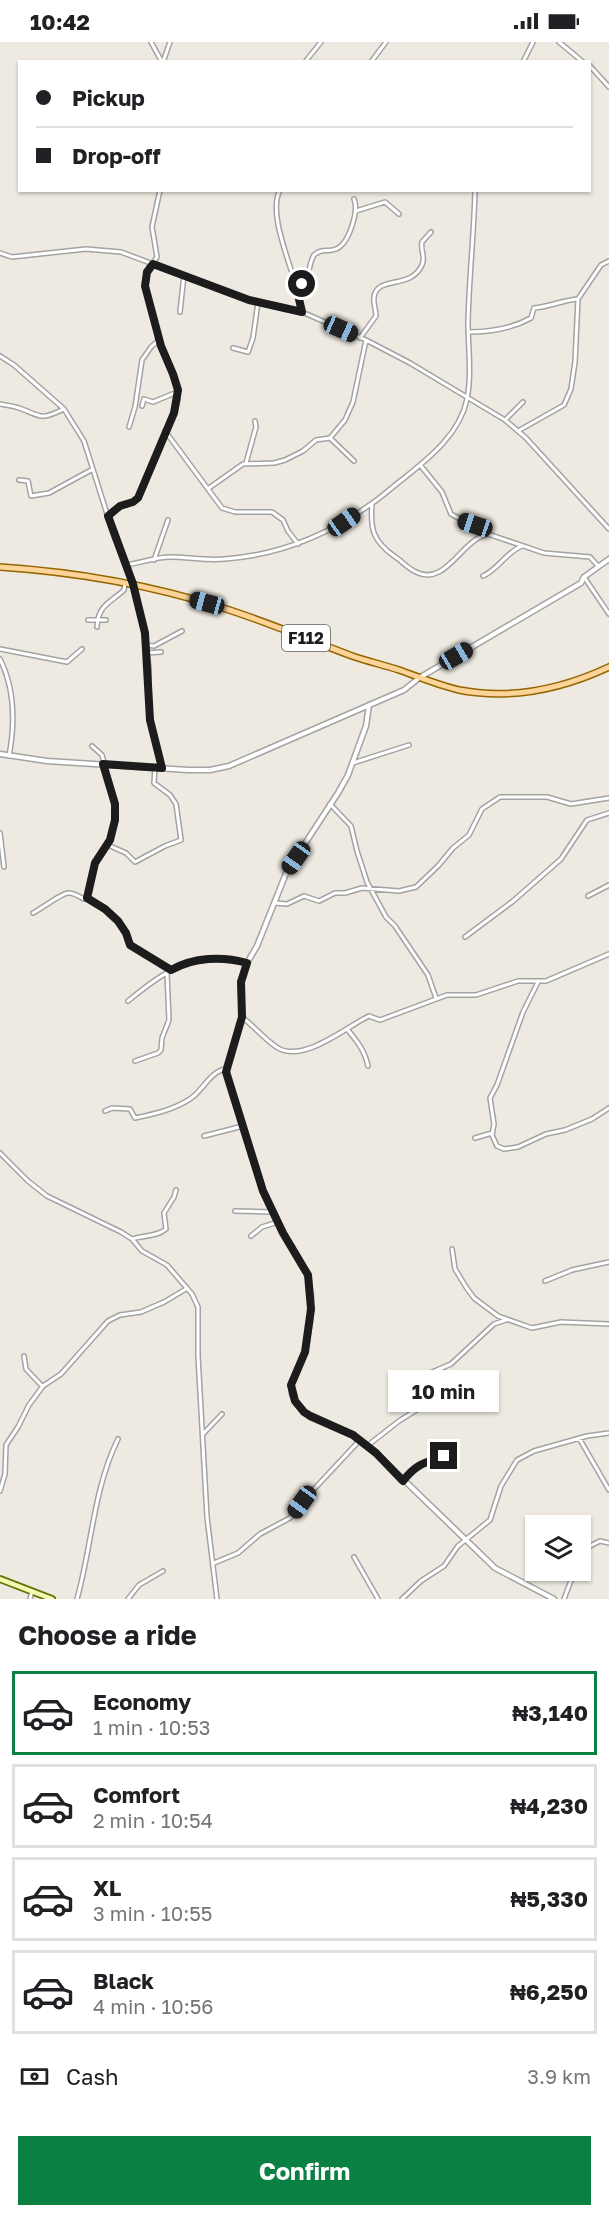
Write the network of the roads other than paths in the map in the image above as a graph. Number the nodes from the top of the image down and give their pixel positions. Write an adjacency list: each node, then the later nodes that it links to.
1 (151, 42): 7 (street)
2 (170, 42): 8 (street)
3 (321, 42): 9 (street)
4 (386, 42): 10 (street)
5 (533, 42): 11 (street)
6 (559, 42): 12 (street)
7 (161, 60)
8 (163, 60)
9 (307, 60)
10 (372, 60)
11 (524, 60)
12 (581, 60)
13 (591, 67): 14 (street)
14 (609, 87)
15 (159, 192): 24 (street)
16 (279, 192): 26 (street)
17 (475, 192): 31 (street)
18 (354, 199): 19 (street)
19 (356, 211): 20 (street); 26 (street)
20 (399, 214)
21 (432, 232): 32 (street)
22 (0, 253): 24 (street)
23 (609, 261): 27 (street)
24 (153, 264): 25 (street); 33 (street)
25 (184, 275): 28 (street); 29 (street)
26 (296, 286): 30 (street)
27 (578, 299): 31 (street); 47 (street)
28 (258, 302): 30 (street); 35 (street)
29 (180, 312)
30 (302, 312): 32 (street)
31 (469, 332): 38 (street)
32 (360, 338): 34 (street)
33 (159, 340): 37 (street); 45 (street)
34 (366, 340): 38 (street); 48 (street)
35 (233, 348)
36 (0, 356): 42 (street)
37 (178, 395): 41 (street); 46 (street)
38 (467, 399): 43 (street); 51 (street)
39 (523, 402): 43 (street)
40 (0, 404): 42 (street)
41 (142, 406)
42 (64, 409): 52 (street)
43 (505, 420): 47 (street)
44 (255, 421): 50 (street)
45 (129, 427)
46 (165, 431): 54 (street); 56 (street)
47 (518, 431): 58 (street)
48 (330, 438): 49 (street); 50 (street)
49 (354, 461)
50 (246, 463): 54 (street)
51 (421, 465): 55 (street); 59 (street)
52 (93, 469): 53 (street); 56 (street)
53 (20, 480)
54 (209, 488): 60 (street)
55 (372, 504): 59 (street); 60 (street)
56 (108, 516): 64 (street)
57 (168, 520): 63 (street)
58 (609, 529)
59 (488, 534): 61 (street)
60 (298, 544): 63 (street)
61 (524, 546): 65 (street); 67 (street)
62 (609, 559): 65 (street)
63 (154, 560): 64 (street)
64 (126, 565): 70 (street)
65 (598, 566): 68 (street)
66 (0, 567): 69 (main road, F112)
67 (483, 576)
68 (584, 577): 71 (street); 84 (street)
69 (126, 583): 70 (main road, F112); 73 (street)
70 (133, 584): 77 (street); 84 (main road, F112)
71 (609, 614)
72 (88, 620): 73 (street)
73 (97, 620): 74 (street); 75 (street)
74 (106, 620)
75 (97, 627)
76 (182, 631): 77 (street)
77 (146, 645): 81 (street)
78 (0, 649): 79 (street)
79 (82, 649)
80 (161, 652): 81 (street)
81 (147, 653): 93 (street)
82 (0, 659): 89 (street)
83 (609, 667): 84 (main road, F112)
84 (420, 678): 85 (street)
85 (369, 705): 91 (street); 93 (street)
86 (409, 745): 91 (street)
87 (92, 746): 90 (street)
88 (0, 754): 89 (street)
89 (9, 756): 90 (street)
90 (103, 764): 92 (street); 98 (street)
91 (353, 764): 95 (street)
92 (155, 768): 93 (street); 98 (street)
93 (162, 768)
94 (609, 798): 101 (street)
95 (330, 804): 101 (street); 104 (street)
96 (609, 813): 106 (street)
97 (0, 833): 99 (street)
98 (108, 845): 103 (street)
99 (4, 867)
100 (609, 885): 102 (street)
101 (370, 888): 104 (street); 112 (street)
102 (588, 896)
103 (87, 898): 105 (street); 109 (street)
104 (274, 903): 108 (street)
105 (33, 913)
106 (465, 937)
107 (609, 954): 111 (street)
108 (247, 963): 109 (street); 114 (street)
109 (171, 970): 110 (street)
110 (166, 973): 113 (street); 116 (street)
111 (538, 982): 112 (street); 122 (street)
112 (436, 998): 115 (street)
113 (129, 1001)
114 (242, 1017): 115 (street); 118 (street)
115 (347, 1029): 117 (street)
116 (135, 1061)
117 (368, 1066)
118 (226, 1070): 120 (street); 121 (street)
119 (609, 1108): 122 (street)
120 (105, 1111)
121 (243, 1126): 123 (street); 128 (street)
122 (492, 1133): 124 (street)
123 (204, 1137)
124 (475, 1138)
125 (0, 1153): 131 (street)
126 (176, 1190): 131 (street)
127 (235, 1211): 128 (street)
128 (273, 1212): 129 (street)
129 (278, 1222): 130 (street); 147 (street)
130 (251, 1236)
131 (132, 1239): 135 (street)
132 (452, 1250): 136 (street)
133 (609, 1262): 134 (street)
134 (545, 1281)
135 (186, 1289): 139 (street); 144 (street)
136 (506, 1320): 137 (street); 141 (street)
137 (609, 1324)
138 (24, 1356): 139 (street)
139 (43, 1386): 152 (street)
140 (450, 1389): 141 (street)
141 (416, 1410): 148 (street)
142 (222, 1414): 144 (street)
143 (609, 1433): 145 (street)
144 (203, 1434): 157 (street)
145 (579, 1438): 151 (street); 153 (street)
146 (118, 1439): 164 (street)
147 (360, 1440): 148 (street); 157 (street)
148 (367, 1446): 150 (street)
149 (444, 1456): 150 (street)
150 (403, 1481): 153 (street)
151 (609, 1490)
152 (0, 1491)
153 (465, 1541): 168 (street); 169 (street)
154 (609, 1543): 155 (street)
155 (591, 1546)
156 (354, 1557): 167 (street)
157 (214, 1563): 166 (street)
158 (163, 1571): 165 (street)
159 (0, 1579): 161 (main road)
160 (571, 1581): 170 (street)
161 (32, 1591): 162 (street); 163 (main road)
162 (30, 1599)
163 (52, 1599)
164 (76, 1599)
165 (128, 1599)
166 (217, 1599)
167 (378, 1599)
168 (402, 1599)
169 (554, 1599)
170 (564, 1599)

